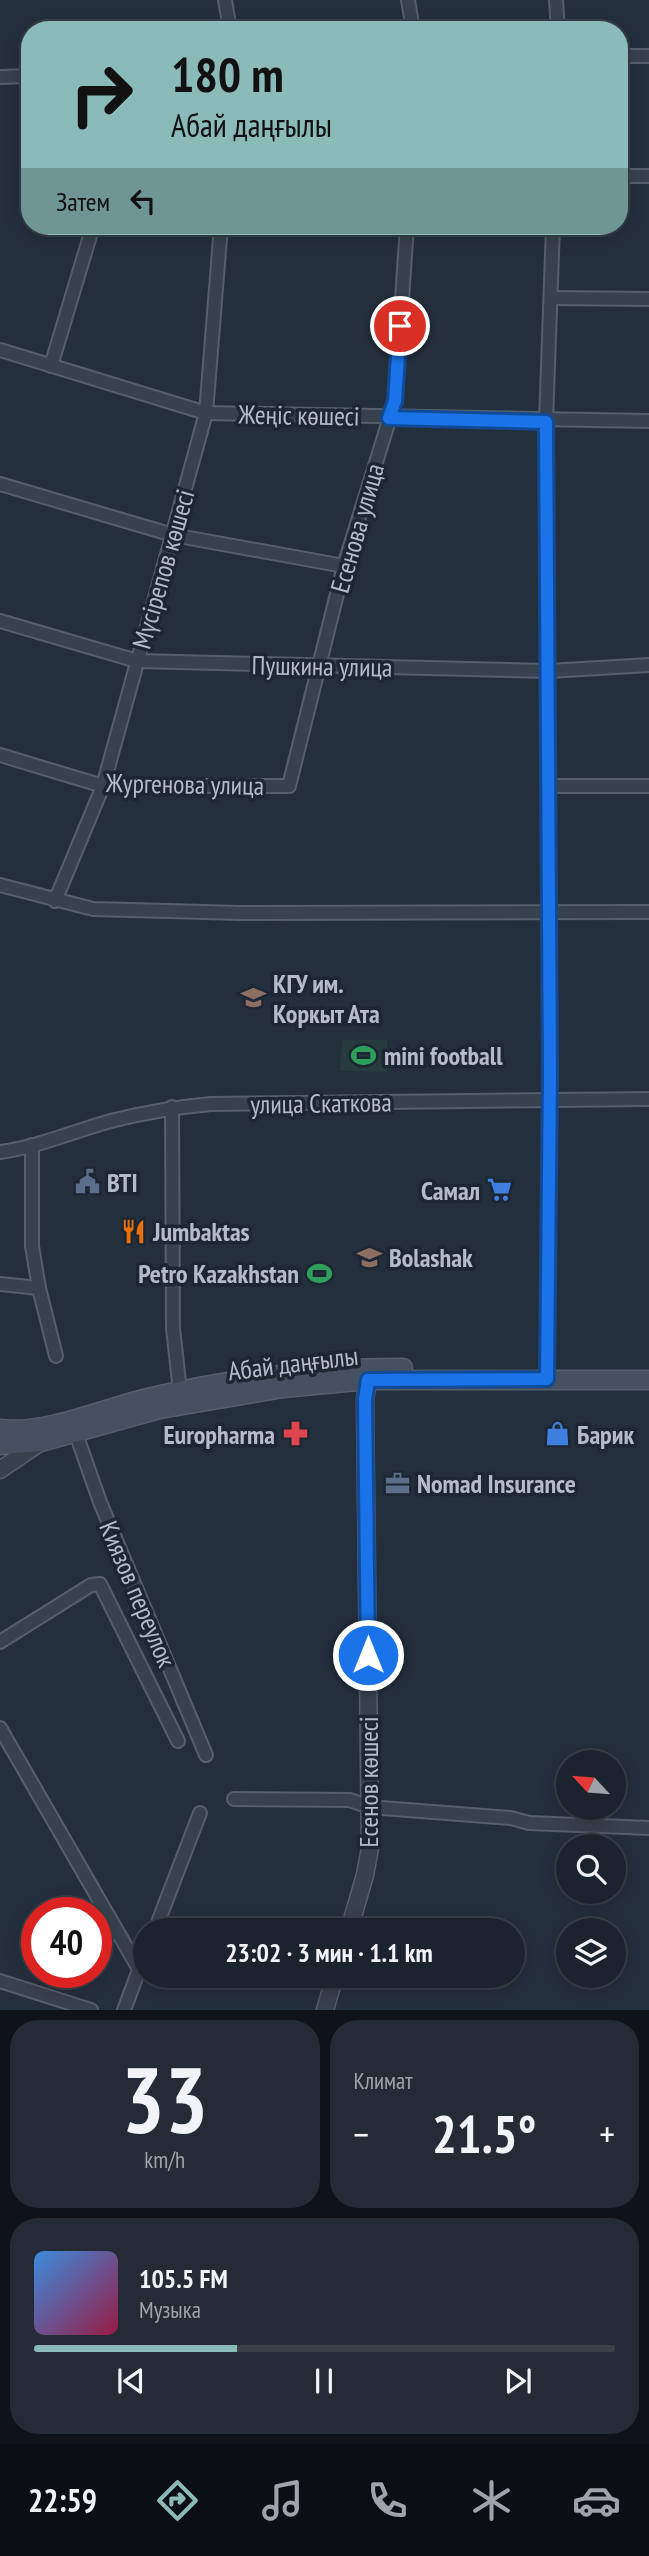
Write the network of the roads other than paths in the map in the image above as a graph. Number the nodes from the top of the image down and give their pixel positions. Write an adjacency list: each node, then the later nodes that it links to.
1 (225, 0): 4 (street)
2 (408, 0): 5 (street)
3 (556, 0): 6 (street)
4 (228, 21)
5 (412, 21)
6 (557, 21)
7 (628, 56): 8 (street)
8 (649, 56)
9 (21, 76): 10 (street)
10 (0, 77)
11 (628, 176): 12 (street)
12 (649, 176)
13 (90, 235): 20 (street)
14 (220, 235): 21 (street, Мүсірепов көшесі)
15 (406, 235): 22 (street, Есенова улица)
16 (553, 235): 17 (street)
17 (551, 299): 18 (street); 24 (street)
18 (649, 299)
19 (0, 351): 20 (street, Жеңіс көшесі)
20 (51, 366): 21 (street, Жеңіс көшесі)
21 (206, 413): 22 (street, Жеңіс көшесі); 26 (street, Мүсірепов көшесі)
22 (389, 418): 24 (street, Жеңіс көшесі); 27 (street, Есенова улица)
23 (649, 421): 24 (street, Жеңіс көшесі)
24 (546, 422): 32 (street)
25 (0, 484): 26 (street)
26 (173, 535): 27 (street); 29 (street, Мүсірепов көшесі)
27 (344, 566): 30 (street, Есенова улица)
28 (0, 621): 29 (street, Пушкина улица)
29 (137, 661): 30 (street, Пушкина улица); 34 (street, Мүсірепов көшесі)
30 (319, 666): 32 (street, Пушкина улица); 35 (street, Есенова улица)
31 (649, 666): 32 (street, Пушкина улица)
32 (549, 671): 36 (street)
33 (0, 755): 34 (street, Жургенова улица)
34 (103, 786): 35 (street, Жургенова улица); 39 (street, Мүсірепов көшесі)
35 (289, 786)
36 (549, 786): 37 (street); 41 (street)
37 (649, 786)
38 (0, 885): 39 (street)
39 (54, 901): 41 (street)
40 (649, 912): 41 (street)
41 (549, 913): 43 (street)
42 (649, 1099): 43 (street, улица Скаткова)
43 (550, 1100): 44 (street, улица Скаткова); 51 (street)
44 (172, 1107): 45 (street, улица Скаткова); 54 (street)
45 (32, 1145): 46 (street, улица Скаткова); 48 (street)
46 (0, 1152)
47 (0, 1284): 48 (street)
48 (39, 1288): 49 (street)
49 (57, 1356)
50 (649, 1368): 51 (main road, Абай даңғылы)
51 (547, 1373): 52 (main road, Абай даңғылы); 53 (main road, Абай даңғылы)
52 (367, 1374): 54 (main road, Абай даңғылы); 65 (street, Есенов көшесі)
53 (649, 1380)
54 (188, 1394): 56 (main road, Абай даңғылы); 57 (main road, Абай даңғылы)
55 (0, 1429): 57 (main road)
56 (75, 1431): 57 (main road, Абай даңғылы); 63 (street, Киязов переулок)
57 (41, 1434): 58 (main road); 59 (street, Абай даңғылы)
58 (4, 1448)
59 (0, 1470)
60 (0, 1642): 62 (street)
61 (0, 1728): 70 (street)
62 (178, 1741)
63 (206, 1755)
64 (234, 1799): 65 (street)
65 (369, 1807): 67 (street); 69 (street, Есенов көшесі)
66 (200, 1813): 68 (street)
67 (649, 1828)
68 (160, 1918)
69 (353, 1918)
70 (133, 1959)
71 (0, 1981): 74 (street)
72 (133, 1985): 75 (street)
73 (331, 1988): 76 (street)
74 (91, 2010)
75 (124, 2010)
76 (325, 2010)

